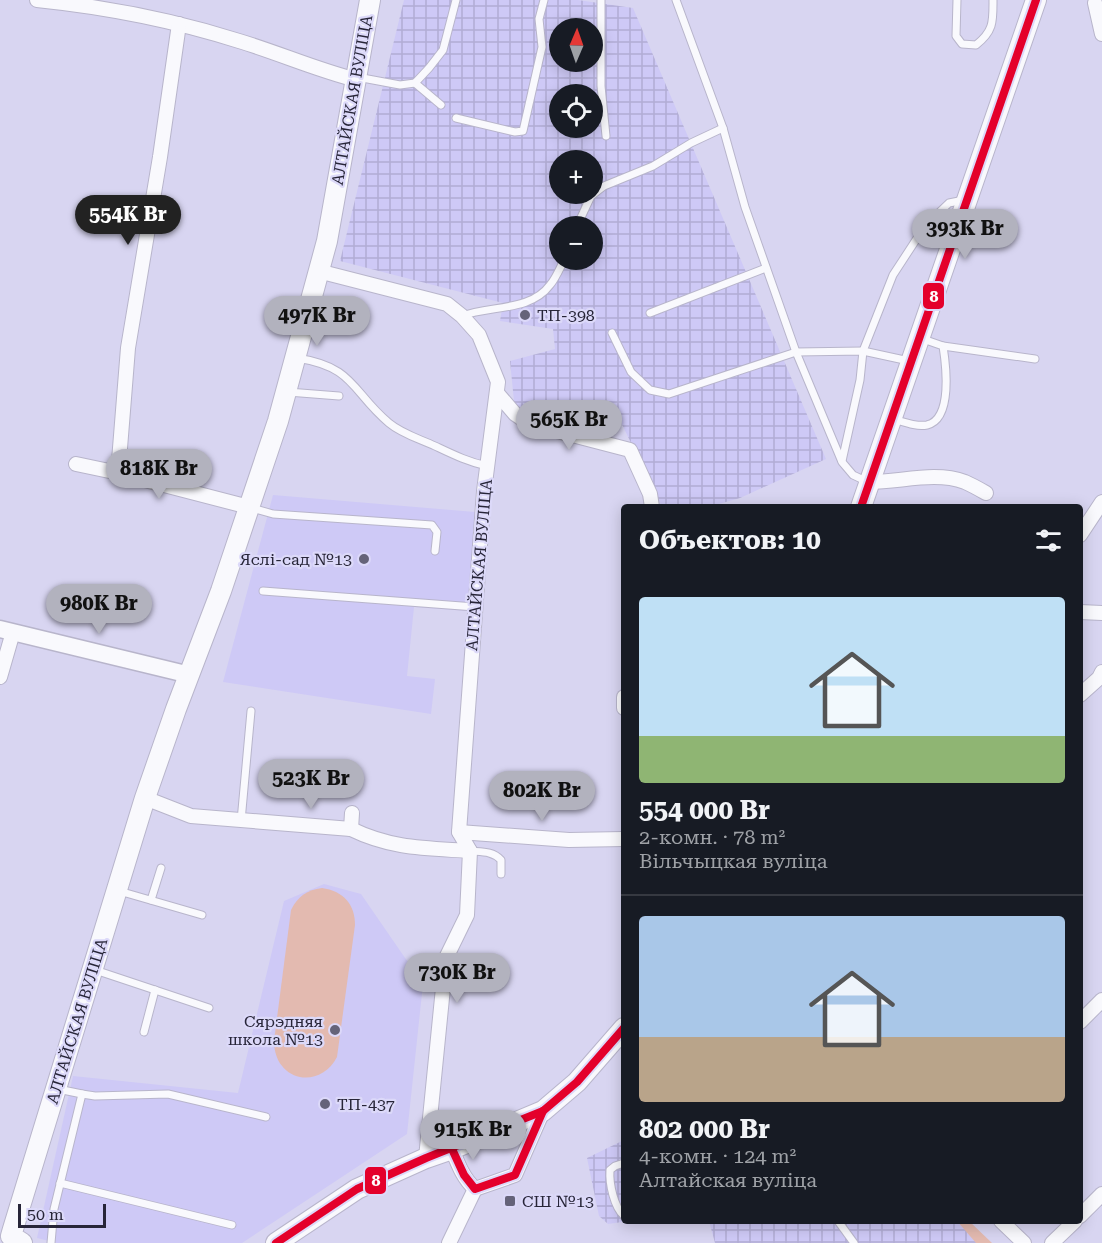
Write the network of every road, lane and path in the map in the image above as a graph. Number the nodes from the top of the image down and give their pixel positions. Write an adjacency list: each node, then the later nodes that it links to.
1 (37, 0): 11 (street)
2 (370, 0): 13 (main road, АЛТАЙСКАЯ ВУЛІЦА)
3 (456, 0): 14 (lane)
4 (544, 0): 16 (lane)
5 (601, 0): 18 (lane)
6 (676, 0): 17 (lane)
7 (957, 0): 8 (lane)
8 (993, 0)
9 (1036, 0): 19 (main road)
10 (1096, 1): 12 (street)
11 (179, 24): 13 (street); 41 (street)
12 (1102, 34)
13 (357, 79): 14 (lane); 23 (main road, АЛТАЙСКАЯ ВУЛІЦА)
14 (415, 83): 15 (lane)
15 (441, 105)
16 (456, 118)
17 (723, 128): 20 (lane); 21 (lane)
18 (606, 136)
19 (966, 199): 27 (main road); 29 (lane)
20 (582, 216)
21 (766, 268): 24 (lane); 30 (lane)
22 (559, 270): 25 (lane)
23 (318, 271): 25 (street, АЛТАЙСКАЯ ВУЛІЦА); 31 (main road, АЛТАЙСКАЯ ВУЛІЦА)
24 (651, 313)
25 (462, 316): 35 (street, АЛТАЙСКАЯ ВУЛІЦА)
26 (612, 333): 30 (lane)
27 (918, 337): 28 (lane); 33 (main road)
28 (943, 346): 32 (lane); 37 (lane)
29 (863, 351): 30 (lane); 33 (lane); 38 (lane)
30 (796, 352): 38 (lane)
31 (294, 358): 34 (main road, АЛТАЙСКАЯ ВУЛІЦА); 40 (lane)
32 (1035, 359)
33 (910, 361): 37 (main road)
34 (285, 392): 36 (lane); 47 (main road, АЛТАЙСКАЯ ВУЛІЦА)
35 (497, 393): 40 (street, АЛТАЙСКАЯ ВУЛІЦА); 45 (street)
36 (339, 396)
37 (891, 419): 42 (main road)
38 (842, 462): 42 (lane)
39 (76, 464): 41 (street)
40 (487, 466): 51 (street, АЛТАЙСКАЯ ВУЛІЦА)
41 (118, 473): 47 (street)
42 (870, 482): 43 (street); 46 (main road)
43 (986, 493)
44 (1102, 502): 48 (street)
45 (652, 504)
46 (862, 504)
47 (249, 507): 49 (lane); 56 (main road, АЛТАЙСКАЯ ВУЛІЦА)
48 (1083, 530)
49 (435, 551)
50 (263, 591): 51 (lane)
51 (475, 607): 64 (street, АЛТАЙСКАЯ ВУЛІЦА)
52 (1083, 612): 53 (street)
53 (1102, 613)
54 (7, 630): 56 (street); 57 (street)
55 (1102, 672): 58 (street)
56 (190, 675): 60 (main road, АЛТАЙСКАЯ ВУЛІЦА)
57 (0, 677)
58 (1083, 692)
59 (251, 711): 62 (lane)
60 (145, 798): 62 (street); 69 (main road, АЛТАЙСКАЯ ВУЛІЦА)
61 (352, 813): 63 (street)
62 (241, 821): 63 (street)
63 (351, 829): 66 (street)
64 (459, 832): 65 (street); 66 (street)
65 (621, 839)
66 (470, 851): 68 (lane); 84 (street)
67 (161, 868): 70 (lane)
68 (501, 874)
69 (117, 890): 70 (lane); 72 (main road, АЛТАЙСКАЯ ВУЛІЦА)
70 (152, 900): 71 (lane)
71 (202, 915)
72 (93, 969): 73 (lane); 79 (main road, АЛТАЙСКАЯ ВУЛІЦА)
73 (155, 990): 75 (lane); 78 (lane)
74 (1102, 1000): 76 (street)
75 (209, 1008)
76 (1083, 1019)
77 (621, 1031): 81 (main road)
78 (144, 1032)
79 (56, 1088): 80 (lane); 95 (main road, АЛТАЙСКАЯ ВУЛІЦА)
80 (82, 1094): 82 (lane); 86 (lane)
81 (543, 1111): 83 (main road); 87 (street)
82 (266, 1116)
83 (452, 1149): 84 (main road); 87 (street)
84 (426, 1158): 97 (main road)
85 (621, 1164): 89 (lane)
86 (60, 1183): 94 (lane); 96 (lane)
87 (475, 1189): 98 (street)
88 (1102, 1194): 90 (street)
89 (621, 1213)
90 (1083, 1213)
91 (839, 1224): 99 (lane)
92 (1004, 1224): 100 (street)
93 (1072, 1224): 101 (street)
94 (232, 1225)
95 (11, 1235)
96 (51, 1243)
97 (276, 1243)
98 (450, 1243)
99 (854, 1243)
100 (1024, 1243)
101 (1052, 1243)

